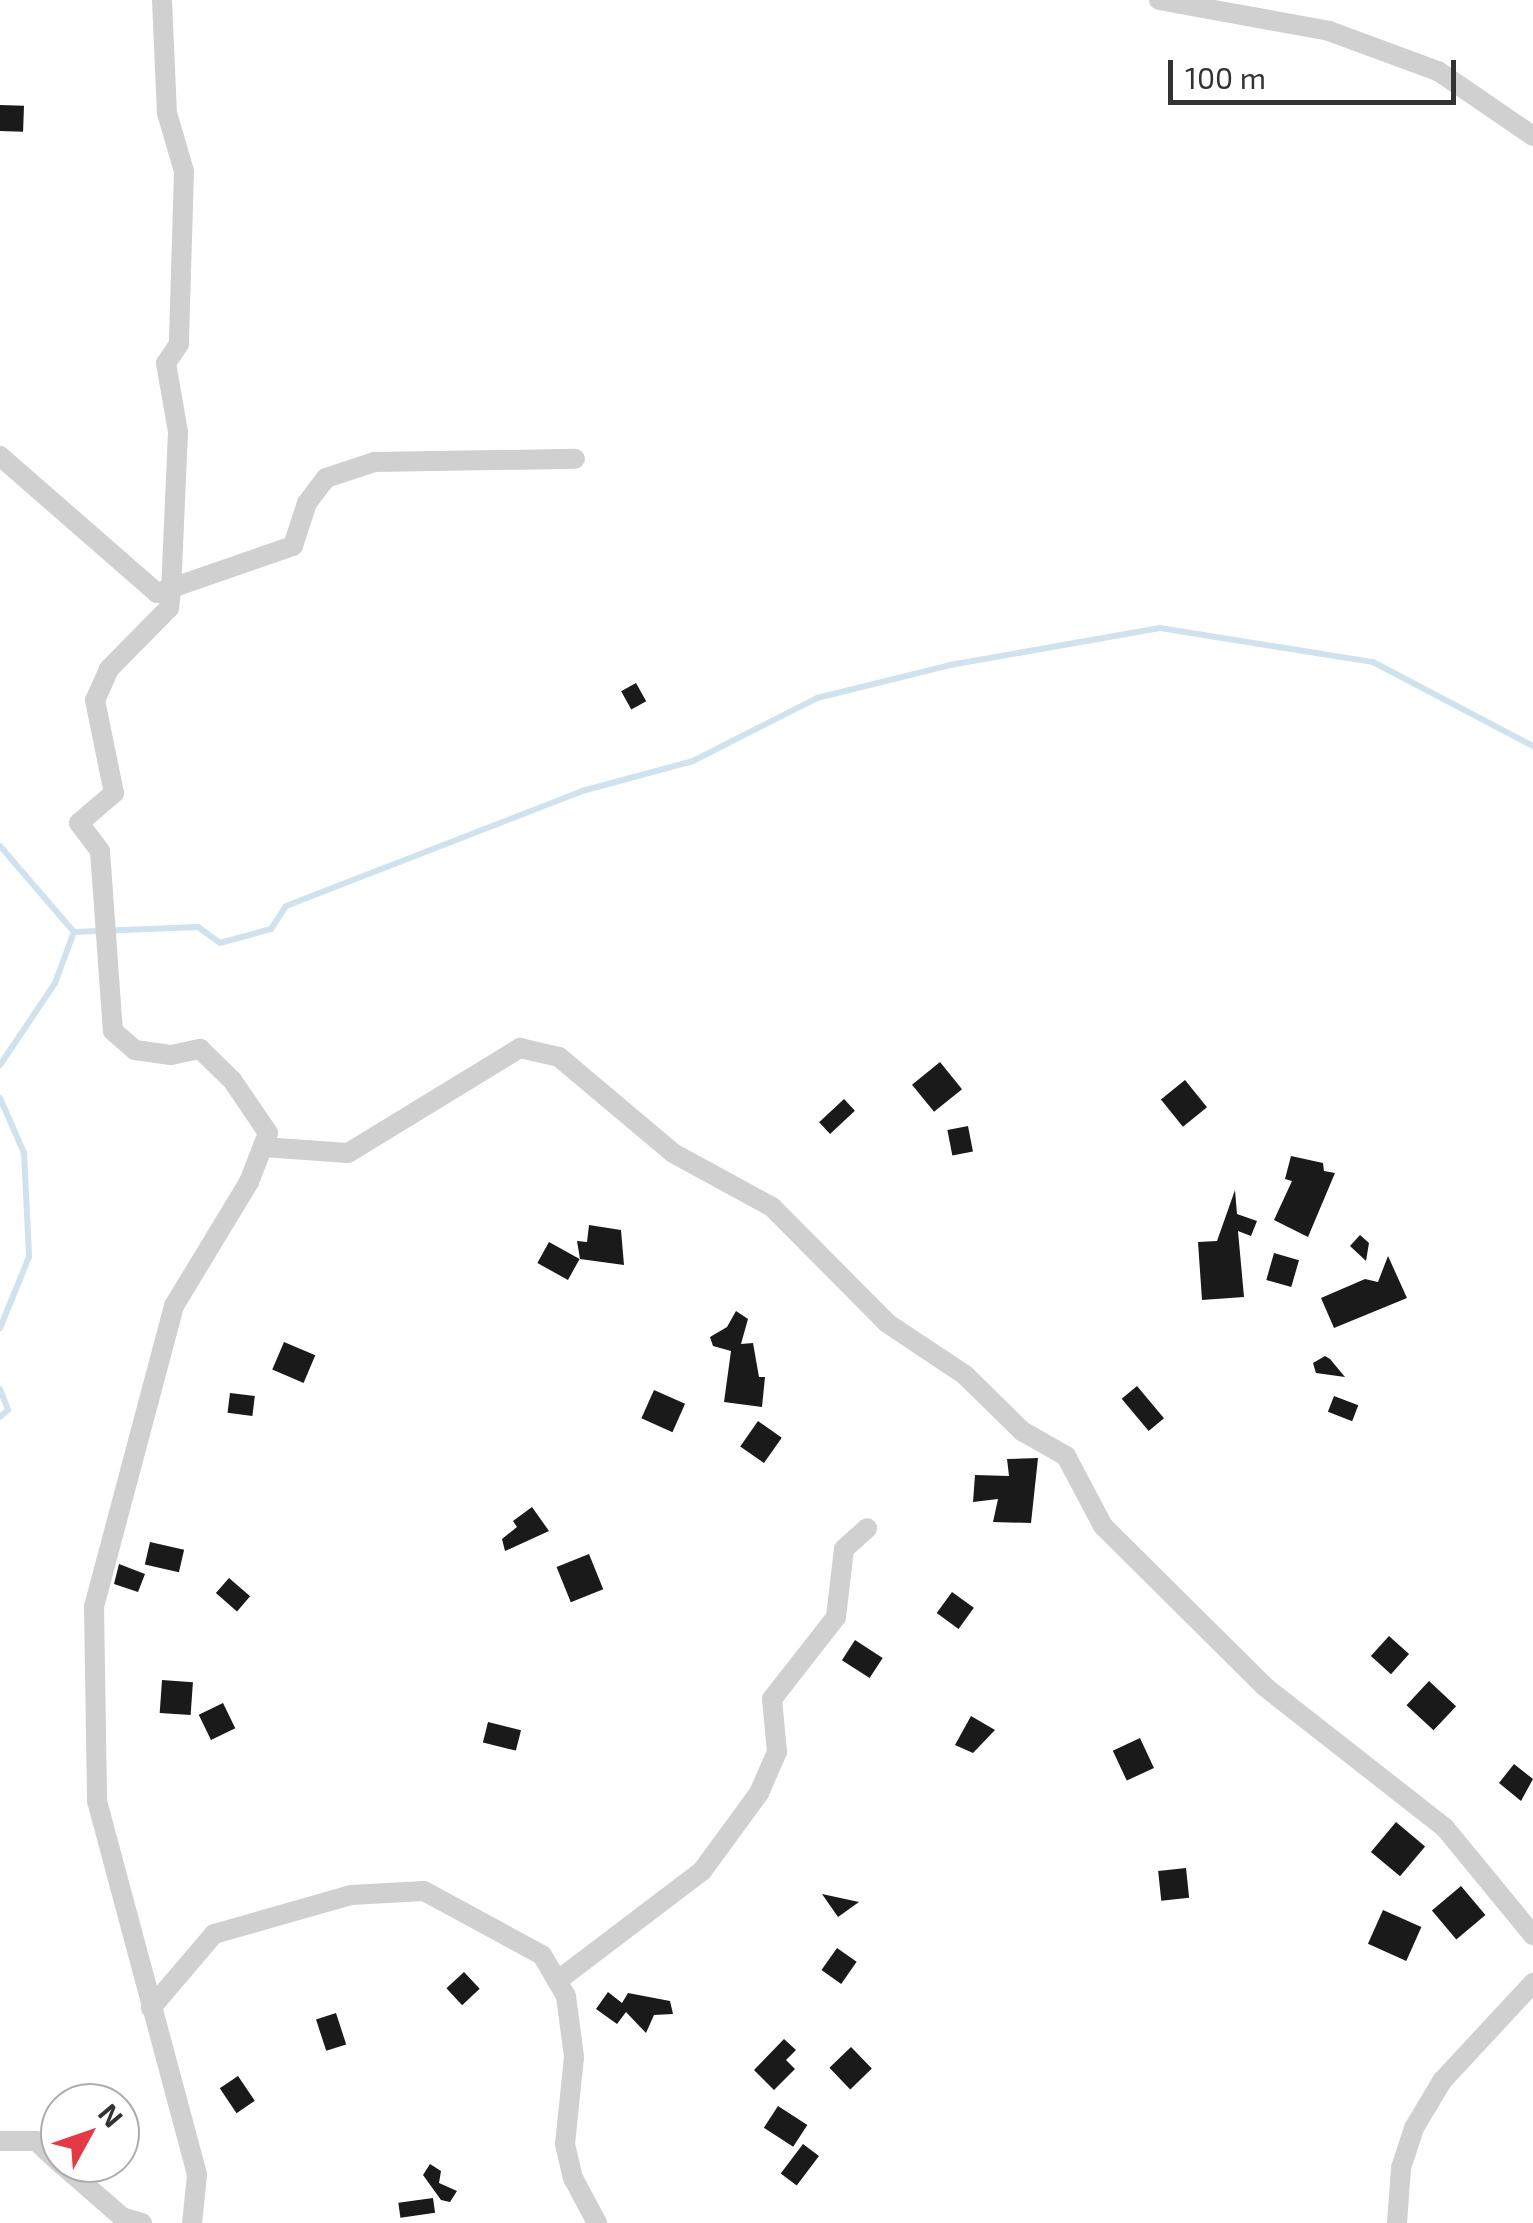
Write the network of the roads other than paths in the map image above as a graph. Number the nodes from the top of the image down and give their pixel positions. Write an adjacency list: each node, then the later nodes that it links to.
1 (162, 0): 6 (street)
2 (1159, 0): 3 (street)
3 (1533, 136)
4 (0, 456): 6 (street)
5 (576, 458): 6 (street)
6 (171, 590): 7 (street)
7 (263, 1147): 9 (street); 12 (street)
8 (866, 1528): 10 (street)
9 (1533, 1935)
10 (558, 1982): 12 (street); 18 (street)
11 (1533, 1983): 19 (street)
12 (151, 2008): 17 (street)
13 (0, 2141): 14 (street)
14 (40, 2145)
15 (83, 2183): 16 (street)
16 (142, 2223)
17 (192, 2223)
18 (597, 2223)
19 (1397, 2223)

